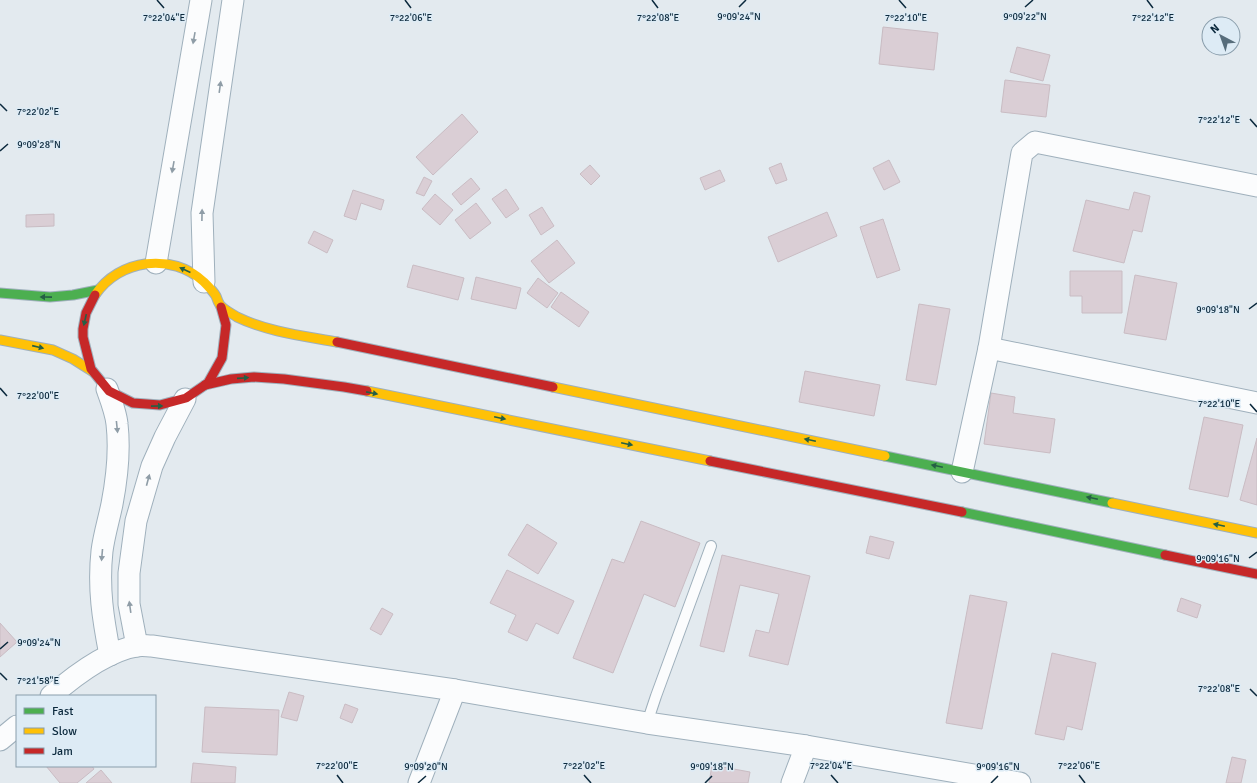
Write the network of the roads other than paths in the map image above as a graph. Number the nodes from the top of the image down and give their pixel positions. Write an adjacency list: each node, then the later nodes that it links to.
1 (201, 0): 4 (street, one-way to 4)
2 (232, 0): 5 (street, one-way to 2)
3 (1257, 186): 10 (street)
4 (156, 263): 5 (main road, one-way to 4); 6 (main road)
5 (204, 282): 8 (main road)
6 (98, 290): 7 (main road, one-way to 7); 11 (main road, one-way to 11)
7 (0, 293)
8 (221, 307): 12 (main road); 16 (main road, one-way to 8)
9 (0, 340): 11 (main road, one-way to 11)
10 (989, 348): 15 (street); 16 (street)
11 (92, 371): 13 (main road)
12 (205, 385): 14 (main road); 19 (main road, one-way to 19)
13 (107, 389): 14 (main road, one-way to 14); 21 (street, one-way to 21)
14 (185, 399): 20 (street, one-way to 14)
15 (1257, 403)
16 (962, 472): 17 (main road, one-way to 16)
17 (1257, 533)
18 (711, 546): 24 (lane)
19 (1257, 574)
20 (137, 646): 21 (street); 22 (street)
21 (110, 654): 23 (street)
22 (455, 690): 24 (street); 28 (street)
23 (52, 695)
24 (647, 723): 27 (street)
25 (16, 727): 26 (street)
26 (0, 740)
27 (806, 746): 29 (street); 30 (street)
28 (419, 783)
29 (792, 783)
30 (1020, 783)

